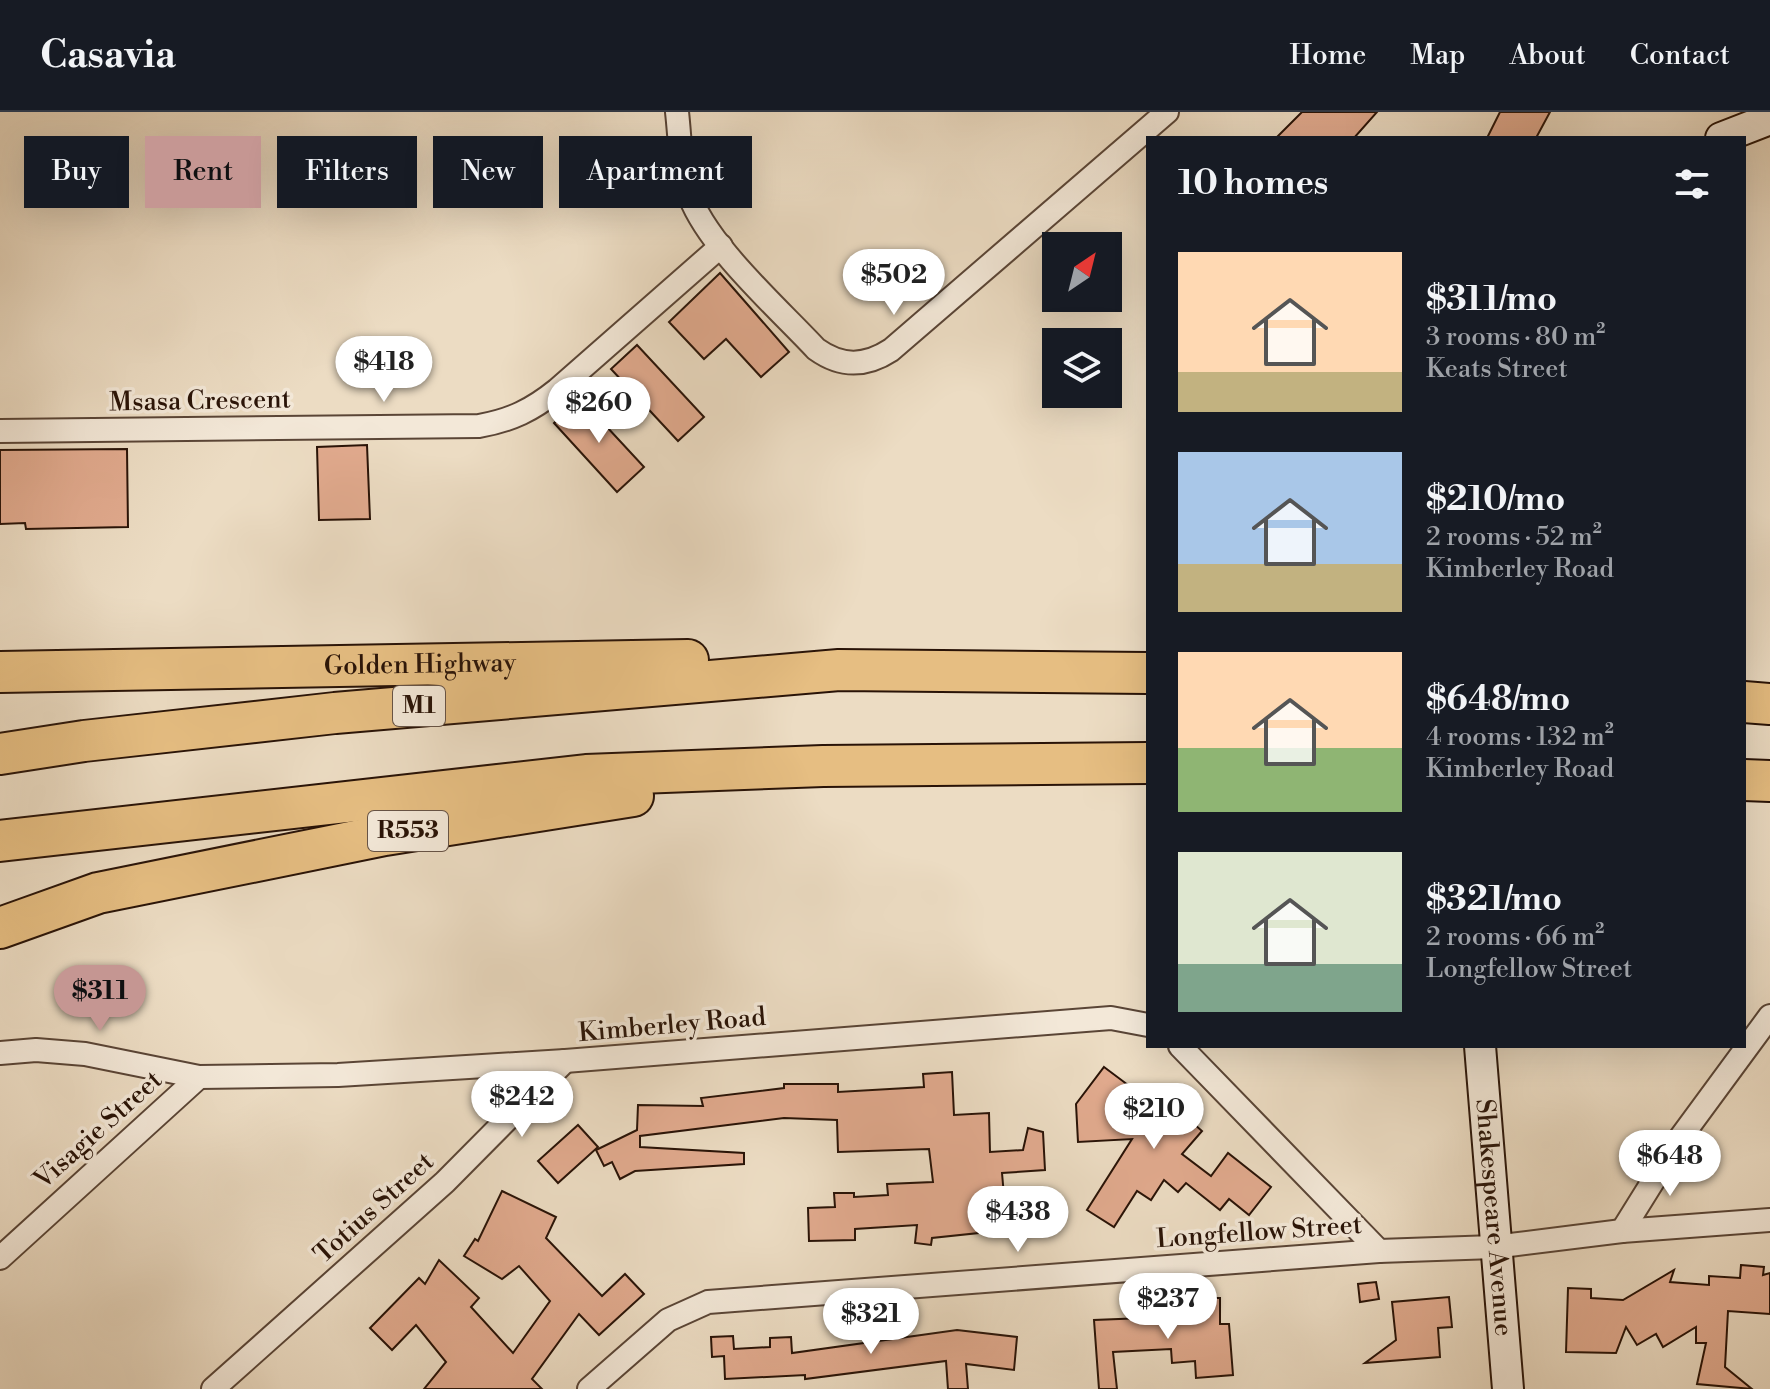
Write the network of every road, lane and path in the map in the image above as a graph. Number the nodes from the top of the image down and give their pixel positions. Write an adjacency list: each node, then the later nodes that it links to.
1 (677, 112): 5 (street)
2 (1167, 112): 5 (street)
3 (1770, 119): 4 (street)
4 (1726, 136)
5 (721, 246): 6 (street, Msasa Crescent)
6 (0, 431)
7 (839, 670): 8 (highway, Golden Highway); 9 (highway, M1); 12 (highway, M1)
8 (0, 672)
9 (1146, 673)
10 (1746, 702): 11 (highway)
11 (1770, 704)
12 (0, 754)
13 (1146, 763): 14 (highway)
14 (823, 766): 17 (highway); 18 (highway, R553)
15 (1746, 780): 16 (highway)
16 (1770, 781)
17 (0, 841)
18 (0, 928)
19 (1770, 1016): 27 (street)
20 (1146, 1025): 24 (street, Kimberley Road)
21 (1182, 1048): 29 (street)
22 (1480, 1048): 28 (street, Shakespeare Avenue)
23 (0, 1053): 25 (street, Kimberley Road)
24 (565, 1061): 25 (street, Kimberley Road); 31 (street, Totius Street)
25 (199, 1077): 30 (street, Visagie Street)
26 (1770, 1220): 27 (street, Longfellow Street)
27 (1622, 1231): 28 (street, Longfellow Street)
28 (1494, 1247): 29 (street, Longfellow Street); 33 (street, Shakespeare Avenue)
29 (1379, 1251): 32 (street, Longfellow Street)
30 (0, 1258)
31 (213, 1389)
32 (589, 1389)
33 (1508, 1389)

